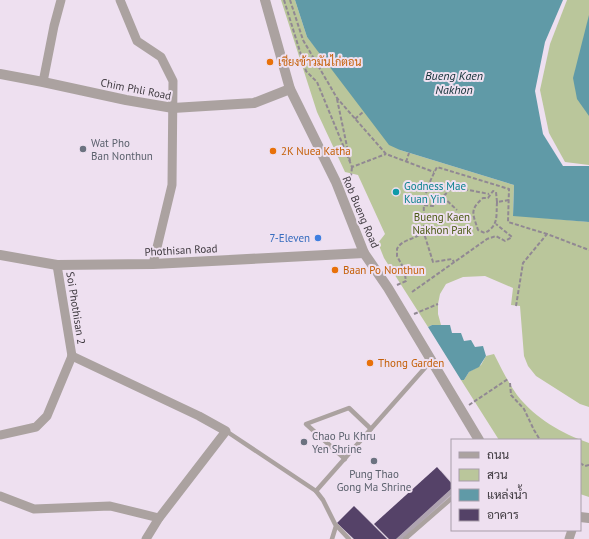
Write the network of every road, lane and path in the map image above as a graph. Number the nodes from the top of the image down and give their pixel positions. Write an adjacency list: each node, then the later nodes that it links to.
1 (62, 0): 7 (street)
2 (120, 0): 10 (street)
3 (265, 0): 8 (street, Rob Bueng Road)
4 (284, 0): 16 (path)
5 (290, 0): 9 (path)
6 (0, 74): 7 (street, Chim Phli Road)
7 (43, 82): 10 (street, Chim Phli Road)
8 (290, 89): 10 (street, Chim Phli Road); 18 (street, Rob Bueng Road)
9 (337, 98): 12 (path); 16 (path)
10 (172, 108): 32 (street)
11 (363, 112): 12 (path)
12 (355, 119): 14 (path)
13 (409, 153): 15 (path)
14 (386, 154): 15 (path); 16 (path)
15 (406, 162): 17 (path)
16 (352, 167): 18 (path)
17 (434, 172): 21 (path); 23 (path)
18 (336, 182): 29 (street, Rob Bueng Road)
19 (489, 194): 20 (path); 22 (path); 25 (path)
20 (443, 197): 23 (path); 24 (path)
21 (509, 200): 22 (path); 27 (path)
22 (497, 202): 25 (path)
23 (424, 205): 26 (path)
24 (457, 210)
25 (496, 224): 31 (path)
26 (423, 230): 31 (path); 34 (path)
27 (547, 234): 28 (path); 37 (path)
28 (589, 250)
29 (364, 253): 32 (street, Phothisan Road); 34 (street, Rob Bueng Road)
30 (0, 256): 33 (street, Phothisan Road)
31 (454, 262): 35 (path)
32 (153, 264): 33 (street, Phothisan Road)
33 (57, 265): 39 (street, Soi Phothisan 2)
34 (388, 288): 38 (street, Rob Bueng Road)
35 (412, 292)
36 (438, 304): 38 (path)
37 (516, 306)
38 (406, 318): 40 (street, Rob Bueng Road)
39 (72, 356): 45 (street); 46 (street)
40 (431, 361): 43 (street, Rob Bueng Road); 44 (lane)
41 (508, 379): 43 (path)
42 (510, 383): 48 (path)
43 (461, 410): 47 (street, Rob Bueng Road)
44 (371, 429): 49 (lane); 49 (lane)
45 (226, 431): 50 (lane); 53 (street)
46 (0, 435)
47 (478, 439)
48 (539, 439)
49 (345, 458): 50 (lane)
50 (316, 491): 54 (lane)
51 (0, 496): 53 (street)
52 (451, 499): 58 (lane)
53 (159, 518): 55 (street)
54 (336, 526): 56 (lane); 57 (lane)
55 (146, 539)
56 (332, 539)
57 (349, 539)
58 (405, 539)

